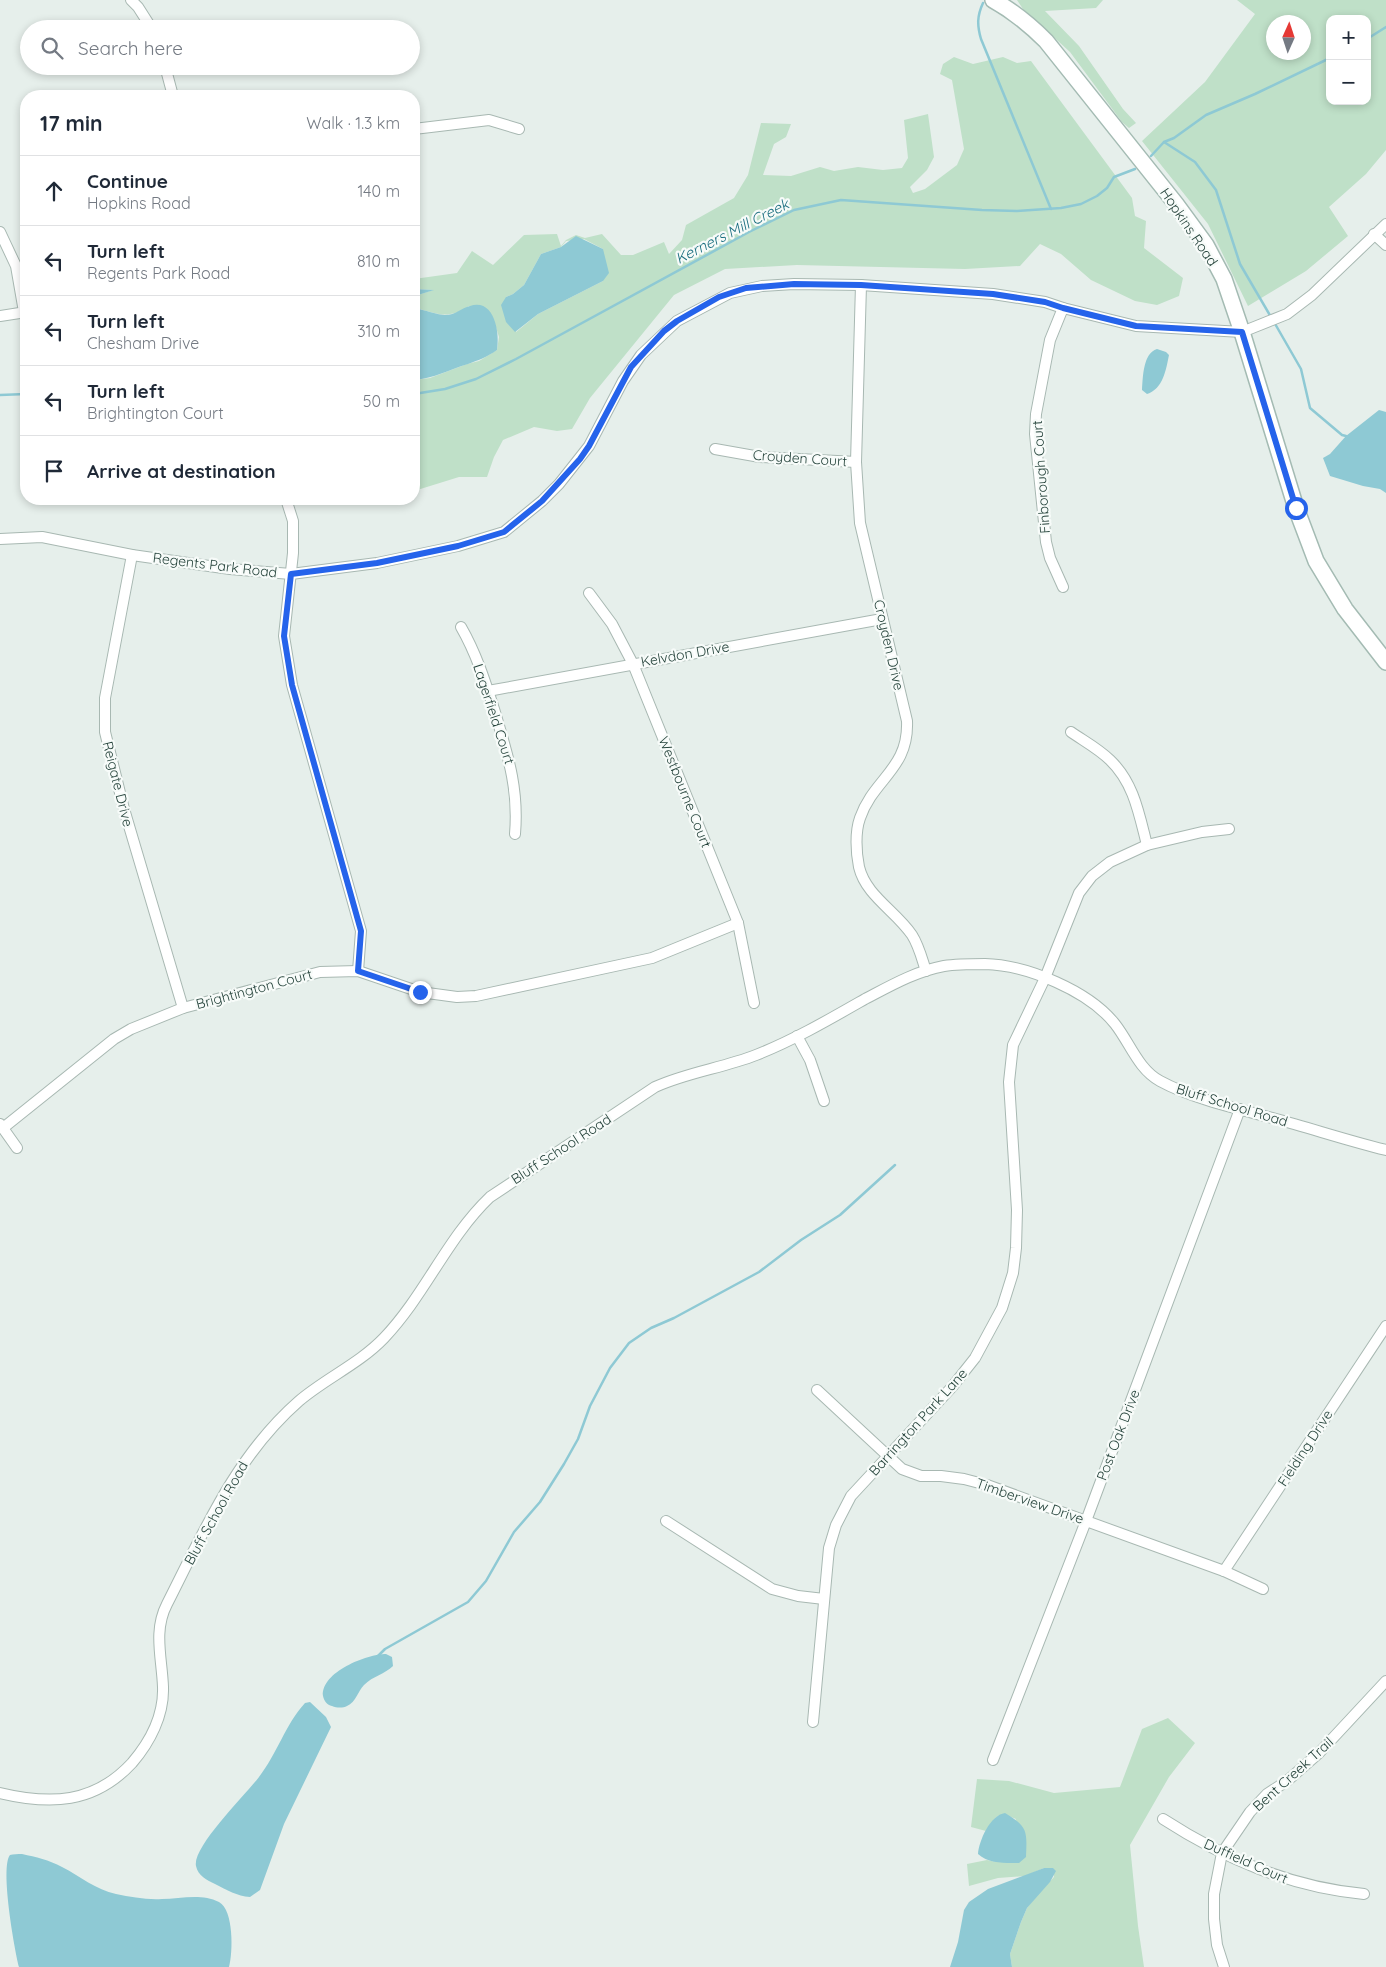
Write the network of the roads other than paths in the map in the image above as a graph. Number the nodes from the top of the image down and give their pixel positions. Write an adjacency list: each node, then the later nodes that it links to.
1 (131, 0): 3 (street)
2 (993, 0): 17 (main road, Hopkins Road)
3 (146, 20)
4 (167, 75): 5 (street)
5 (171, 90)
6 (420, 128): 7 (street)
7 (519, 129)
8 (1386, 224): 10 (street)
9 (0, 232): 13 (street)
10 (1374, 234): 11 (street); 17 (street)
11 (1386, 245)
12 (861, 285): 14 (street, Regents Park Road); 19 (street, Croyden Drive); 23 (street, Regents Park Road)
13 (20, 286)
14 (1063, 308): 17 (street, Regents Park Road); 24 (street, Finborough Court)
15 (20, 313): 16 (street)
16 (0, 316)
17 (1242, 332): 28 (main road, Hopkins Road)
18 (715, 449): 19 (street, Croyden Court)
19 (856, 462): 26 (street, Croyden Drive)
20 (288, 505): 23 (street)
21 (0, 539): 22 (street, Regents Park Road)
22 (132, 555): 23 (street, Regents Park Road); 40 (street, Reigate Drive)
23 (291, 574): 36 (street)
24 (1063, 586)
25 (589, 593): 29 (street, Westbourne Court)
26 (882, 619): 29 (street, Kelvdon Drive); 37 (street, Croyden Drive)
27 (461, 627): 30 (street, Lagerfield Court)
28 (1386, 662)
29 (633, 664): 30 (street, Kelvdon Drive); 35 (street, Westbourne Court)
30 (488, 691): 33 (street, Lagerfield Court)
31 (1071, 732): 34 (street)
32 (1229, 829): 34 (street, Barrington Park Lane)
33 (515, 834)
34 (1147, 845): 38 (street, Barrington Park Lane)
35 (738, 923): 36 (street, Brightington Court); 39 (street, Westbourne Court)
36 (358, 971): 40 (street, Brightington Court)
37 (926, 971): 38 (street, Bluff School Road); 41 (street, Bluff School Road)
38 (1045, 978): 43 (street, Bluff School Road); 49 (street, Barrington Park Lane)
39 (754, 1003)
40 (183, 1008): 44 (street, Brightington Court)
41 (797, 1036): 42 (street); 58 (street, Bluff School Road)
42 (824, 1101)
43 (1240, 1109): 46 (street, Bluff School Road); 51 (street, Post Oak Drive)
44 (2, 1126): 45 (street)
45 (17, 1148)
46 (1386, 1150)
47 (1386, 1326): 52 (street, Fielding Drive)
48 (817, 1390): 49 (street, Timberview Drive)
49 (889, 1458): 51 (street, Timberview Drive); 54 (street, Barrington Park Lane)
50 (666, 1520): 54 (street)
51 (1086, 1521): 52 (street, Timberview Drive); 57 (street, Post Oak Drive)
52 (1224, 1571): 53 (street, Timberview Drive)
53 (1263, 1589)
54 (824, 1600): 56 (street, Barrington Park Lane)
55 (1386, 1681): 60 (street, Bent Creek Trail)
56 (813, 1722)
57 (993, 1760)
58 (0, 1793)
59 (1163, 1819): 60 (street, Duffield Court)
60 (1222, 1853): 61 (street, Duffield Court); 62 (street, Bent Creek Trail)
61 (1364, 1894)
62 (1224, 1967)

